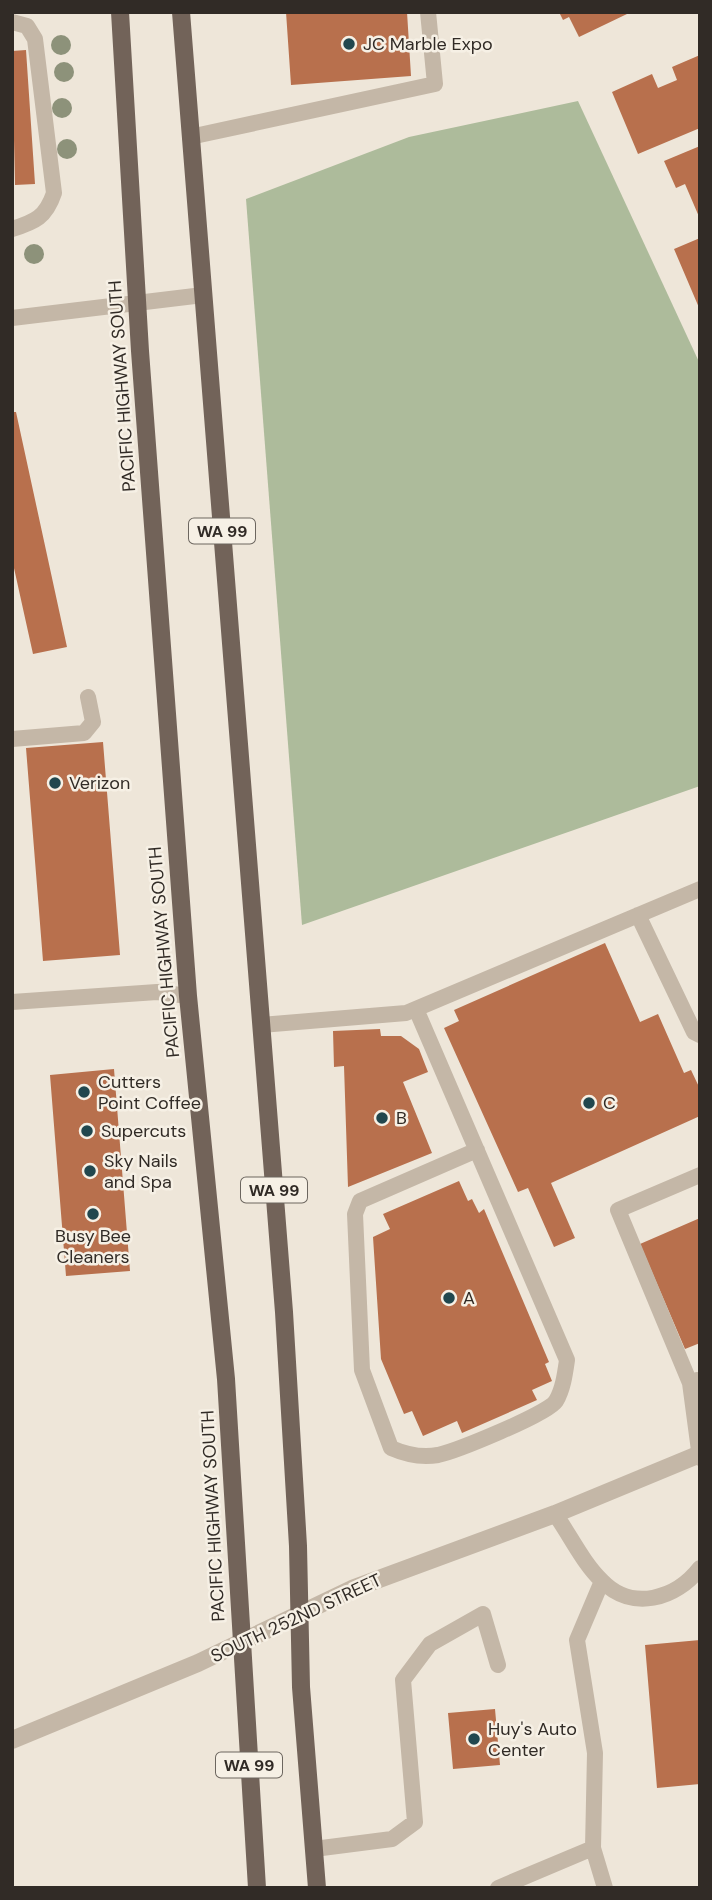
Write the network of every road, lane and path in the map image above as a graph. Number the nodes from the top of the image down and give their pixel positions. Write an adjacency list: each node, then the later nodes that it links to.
1 (120, 12): 8 (main road, PACIFIC HIGHWAY SOUTH / WA 99)
2 (181, 12): 5 (main road, WA 99)
3 (428, 12): 5 (lane)
4 (12, 22): 6 (lane)
5 (190, 137): 7 (main road, WA 99)
6 (12, 229)
7 (203, 295): 8 (lane); 17 (main road, WA 99)
8 (136, 302): 9 (lane); 14 (main road, PACIFIC HIGHWAY SOUTH / WA 99)
9 (12, 318)
10 (88, 697): 11 (lane)
11 (12, 738)
12 (700, 888): 13 (lane)
13 (638, 915): 16 (lane); 18 (lane)
14 (188, 996): 15 (lane); 27 (main road, PACIFIC HIGHWAY SOUTH / WA 99)
15 (12, 1002)
16 (416, 1009): 17 (lane); 19 (lane)
17 (261, 1026): 26 (main road, WA 99)
18 (700, 1035)
19 (477, 1150): 19 (lane)
20 (700, 1175): 21 (lane)
21 (695, 1381): 22 (lane)
22 (700, 1456): 23 (street, SOUTH 252ND STREET)
23 (555, 1514): 25 (lane); 26 (street, SOUTH 252ND STREET)
24 (700, 1568): 25 (lane)
25 (601, 1581): 30 (lane)
26 (300, 1614): 27 (street, SOUTH 252ND STREET); 31 (main road, WA 99)
27 (241, 1643): 29 (street, SOUTH 252ND STREET); 32 (main road, PACIFIC HIGHWAY SOUTH / WA 99)
28 (498, 1665): 31 (lane)
29 (12, 1740)
30 (593, 1848): 34 (lane); 35 (lane)
31 (314, 1849): 33 (main road, WA 99)
32 (257, 1888)
33 (317, 1888)
34 (498, 1888)
35 (605, 1888)

